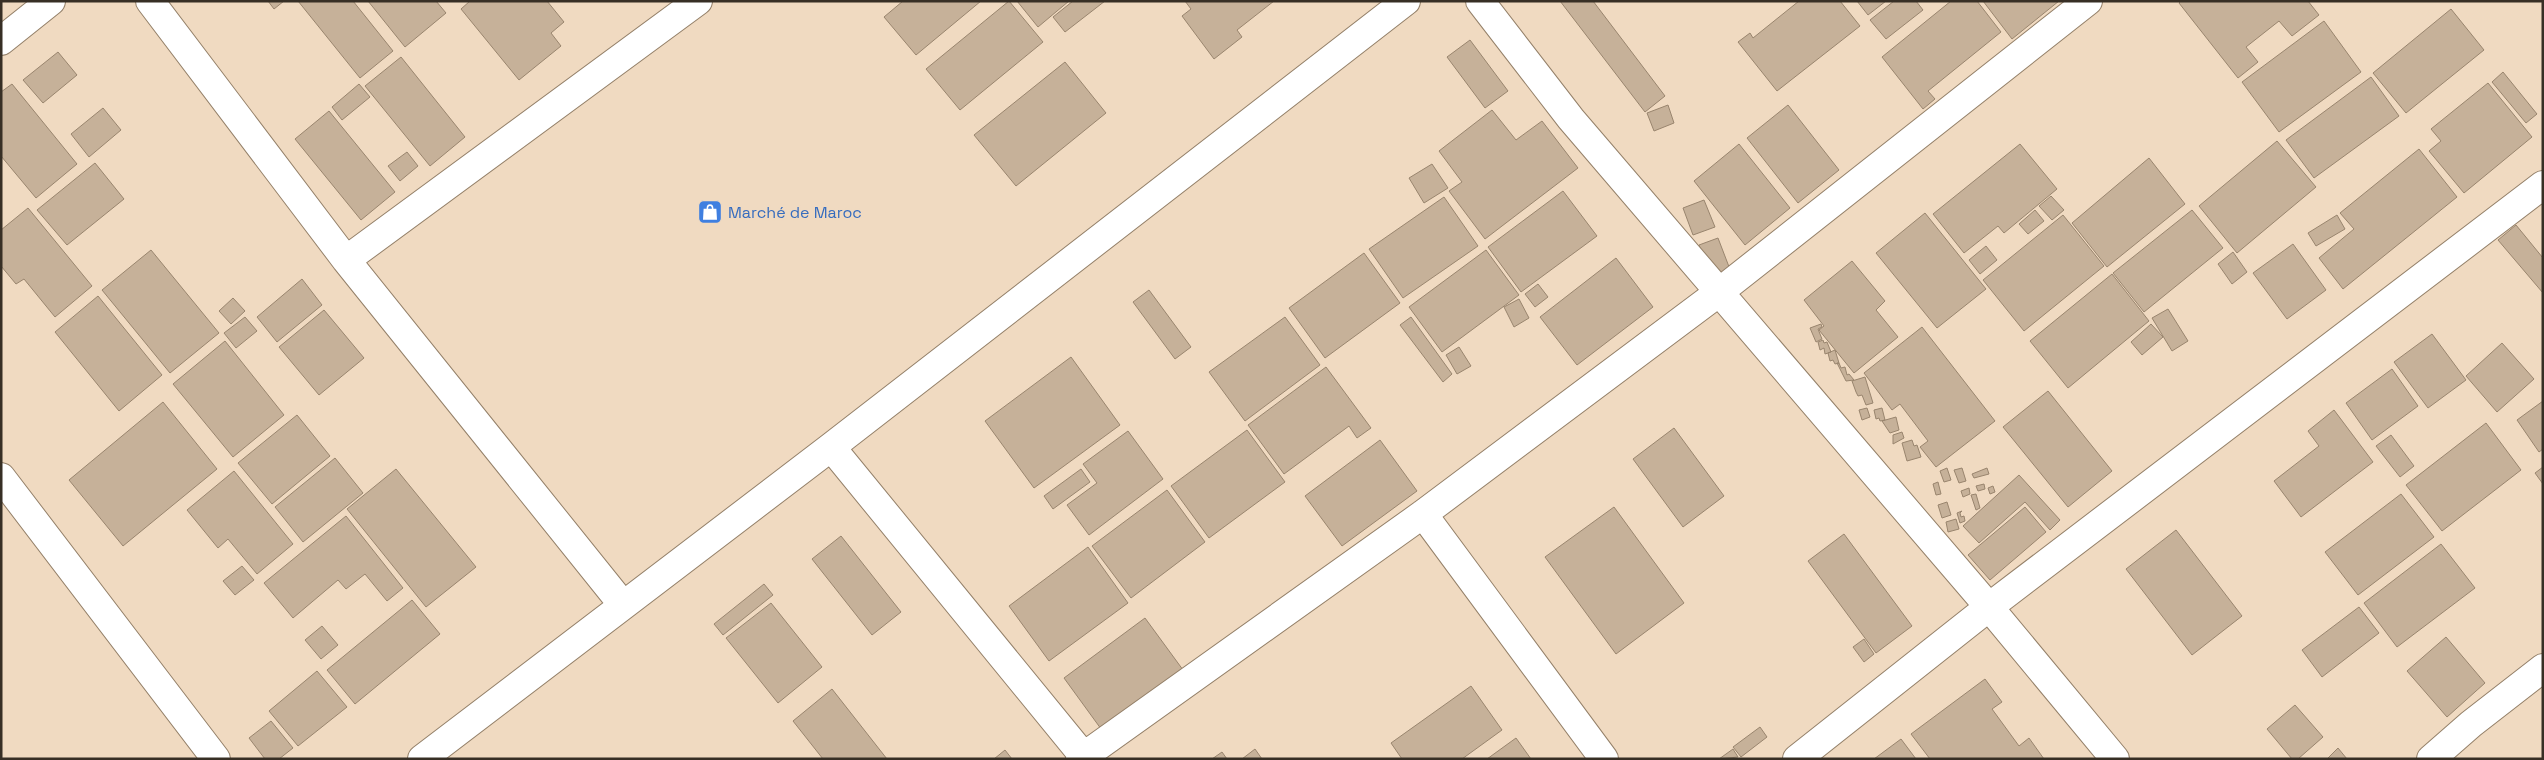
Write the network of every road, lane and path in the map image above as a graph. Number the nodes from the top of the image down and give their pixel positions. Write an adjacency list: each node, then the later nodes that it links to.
1 (51, 1): 7 (street)
2 (150, 1): 9 (street)
3 (698, 1): 9 (street)
4 (1406, 1): 11 (street)
5 (1480, 1): 10 (street)
6 (2088, 1): 10 (street)
7 (1, 41)
8 (2543, 185): 15 (street)
9 (346, 260): 14 (street)
10 (1718, 293): 13 (street); 15 (street)
11 (831, 448): 14 (street); 17 (street)
12 (1, 477): 18 (street)
13 (1423, 514): 17 (street); 20 (street)
14 (623, 605): 19 (street)
15 (1989, 607): 21 (street); 22 (street)
16 (2543, 668): 23 (street)
17 (1083, 758)
18 (216, 759)
19 (422, 759)
20 (1604, 759)
21 (1797, 759)
22 (2115, 759)
23 (2431, 759)

